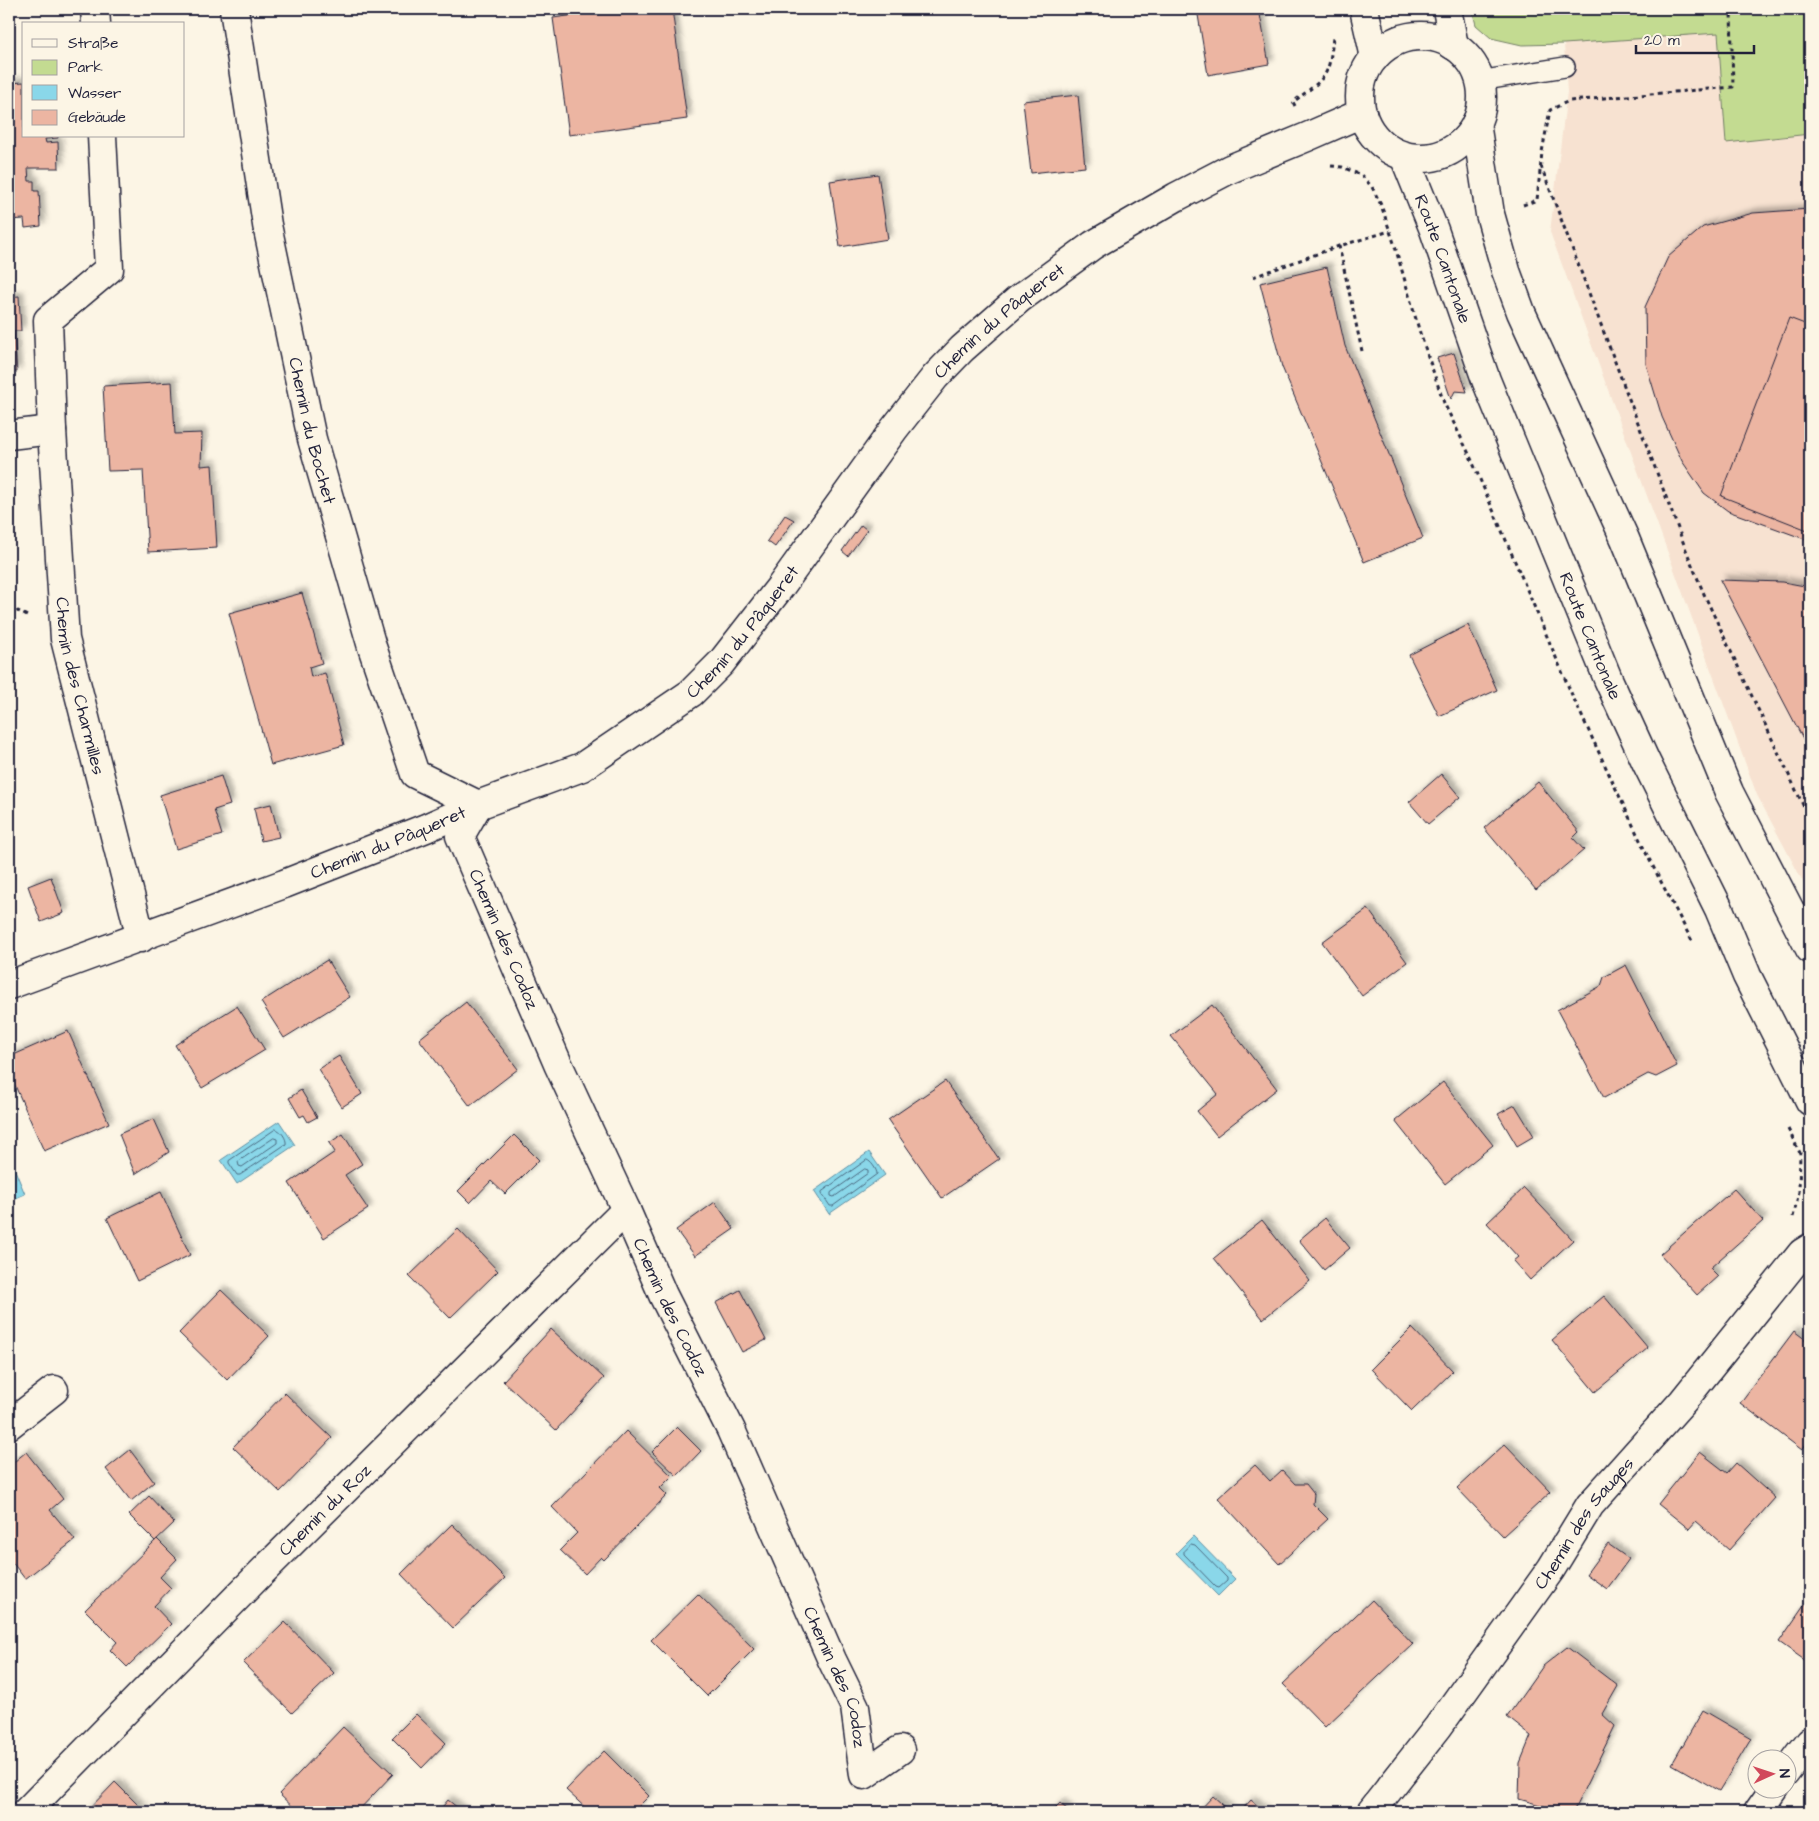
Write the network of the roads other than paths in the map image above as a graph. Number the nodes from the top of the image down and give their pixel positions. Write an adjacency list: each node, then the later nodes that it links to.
1 (95, 9): 5 (street)
2 (234, 9): 16 (street, Chemin du Bochet)
3 (1364, 9): 7 (street)
4 (1446, 9): 6 (street)
5 (96, 22)
6 (1454, 46): 7 (street); 9 (street)
7 (1374, 57): 10 (street)
8 (1566, 67): 9 (lane)
9 (1479, 81): 11 (street)
10 (1362, 113): 13 (street); 16 (street, Chemin du Pâqueret)
11 (1476, 123): 13 (street); 18 (street)
12 (102, 138): 14 (street, Chemin des Charmilles)
13 (1404, 156): 20 (street, Route Cantonale)
14 (52, 430): 15 (street); 17 (street, Chemin des Charmilles)
15 (9, 435)
16 (478, 805): 17 (street, Chemin du Pâqueret); 21 (street, Chemin des Codoz)
17 (141, 938): 19 (street, Chemin du Pâqueret)
18 (1810, 949)
19 (9, 985)
20 (1810, 1101)
21 (626, 1210): 26 (street, Chemin des Codoz); 29 (street, Chemin du Roz)
22 (1810, 1248): 30 (street, Chemin des Sauges)
23 (54, 1390): 24 (street)
24 (9, 1425)
25 (1810, 1741): 27 (street)
26 (900, 1750)
27 (1796, 1760)
28 (1768, 1798): 31 (street)
29 (26, 1812)
30 (1371, 1812)
31 (1758, 1812)

